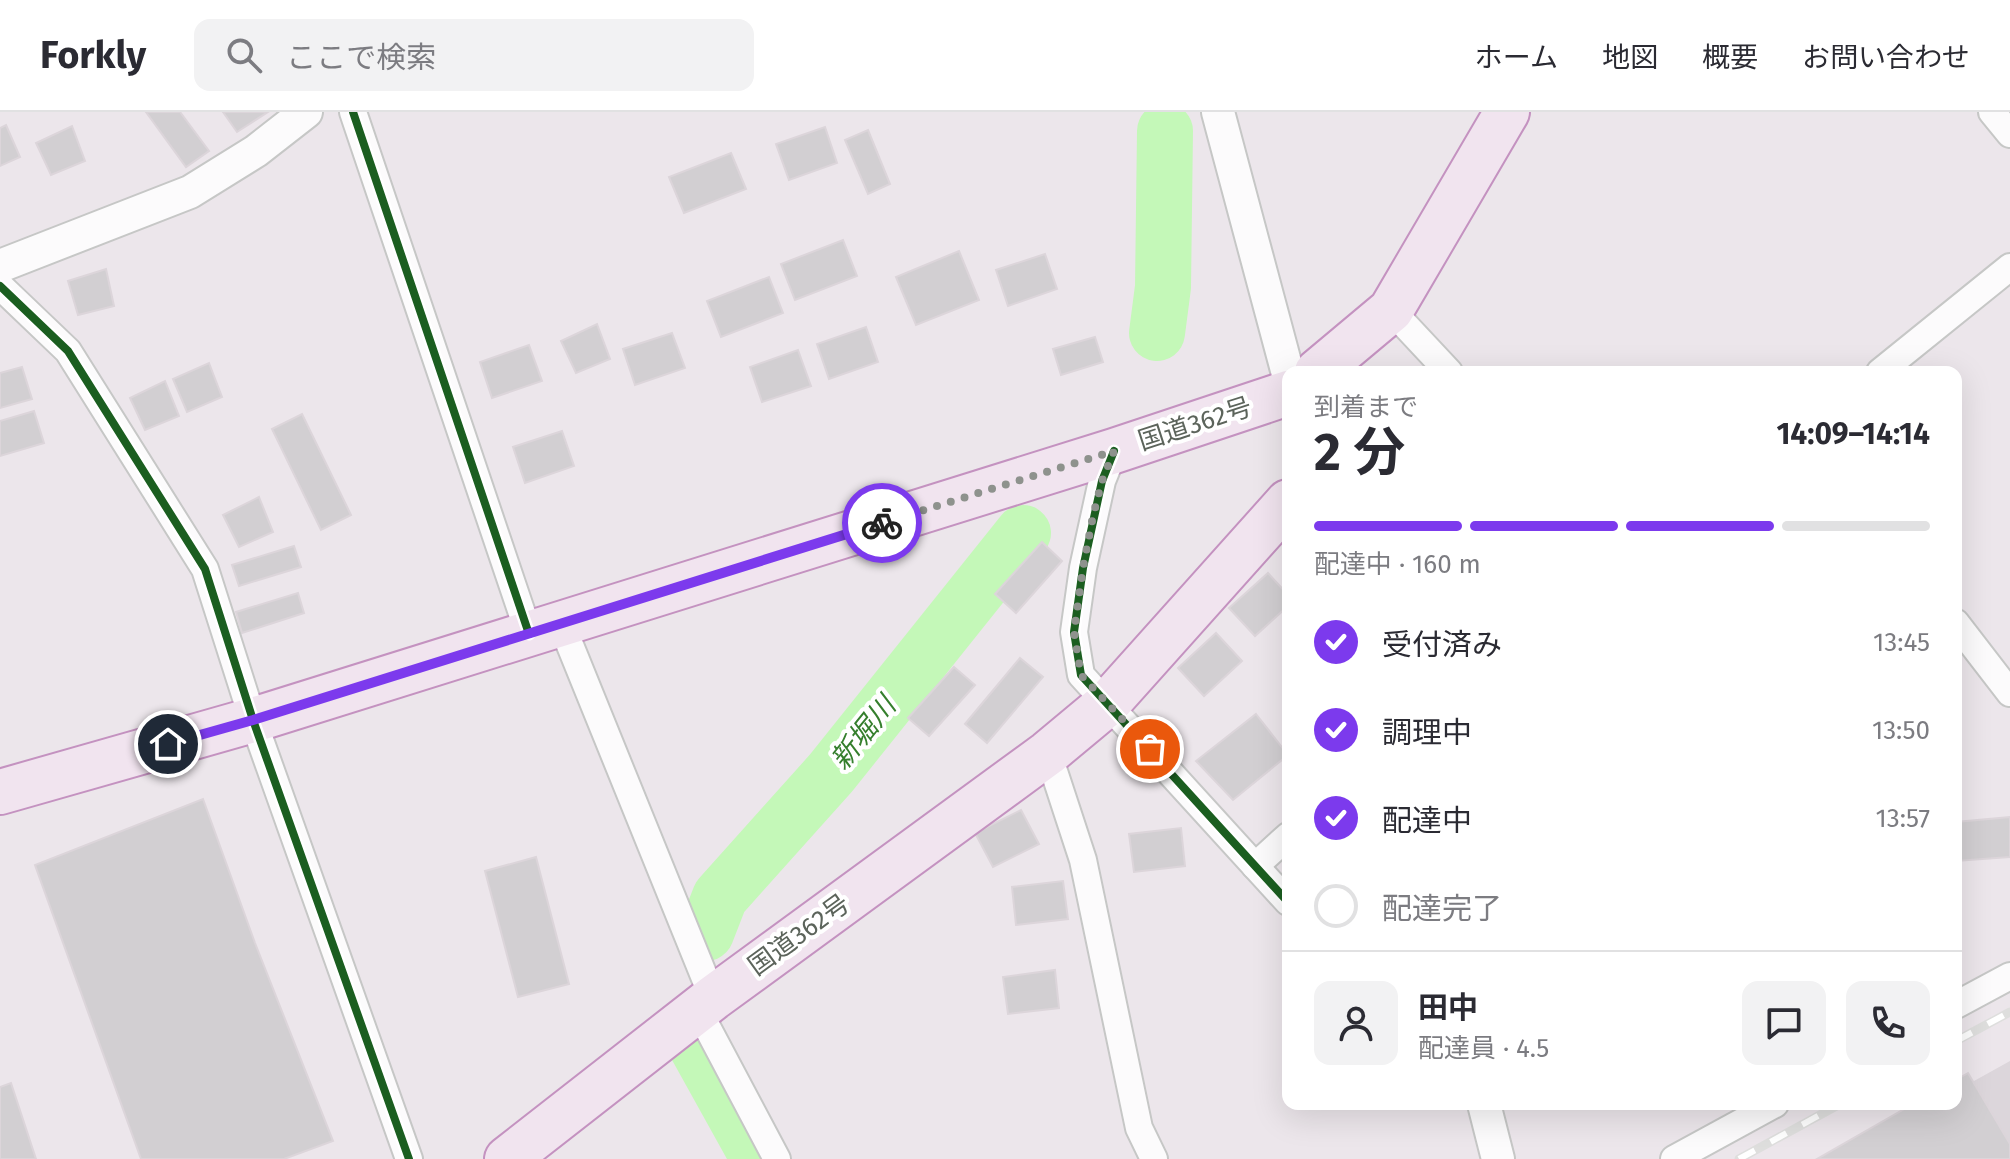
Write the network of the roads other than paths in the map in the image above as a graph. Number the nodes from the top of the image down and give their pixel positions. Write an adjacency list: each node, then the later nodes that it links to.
1 (306, 112): 7 (street)
2 (353, 112): 18 (street)
3 (1218, 112): 11 (street)
4 (1507, 112): 10 (highway)
5 (1992, 112): 6 (street)
6 (2010, 134)
7 (0, 266)
8 (2010, 267): 14 (street)
9 (0, 286): 22 (street)
10 (1391, 310): 12 (highway); 13 (street)
11 (1286, 366)
12 (1324, 366)
13 (1443, 366)
14 (1887, 366)
15 (1282, 395): 16 (highway, 国道362号)
16 (1114, 451): 18 (highway, 国道362号); 21 (street)
17 (1282, 509): 21 (highway, 国道362号)
18 (545, 629): 22 (highway, 国道362号); 30 (street)
19 (1962, 631): 20 (street)
20 (2010, 693)
21 (1108, 703): 23 (highway, 国道362号); 26 (street)
22 (253, 720): 24 (highway, 国道362号); 33 (street)
23 (1048, 753): 30 (highway, 国道362号); 36 (street)
24 (0, 792)
25 (1282, 841): 26 (street)
26 (1255, 866): 27 (street)
27 (1282, 895)
28 (2010, 976): 29 (street)
29 (1962, 1002)
30 (706, 1004): 34 (highway, 国道362号); 35 (street)
31 (1486, 1110): 37 (street)
32 (1764, 1110): 38 (street)
33 (409, 1159)
34 (507, 1159)
35 (777, 1159)
36 (1154, 1159)
37 (1498, 1159)
38 (1674, 1159)

